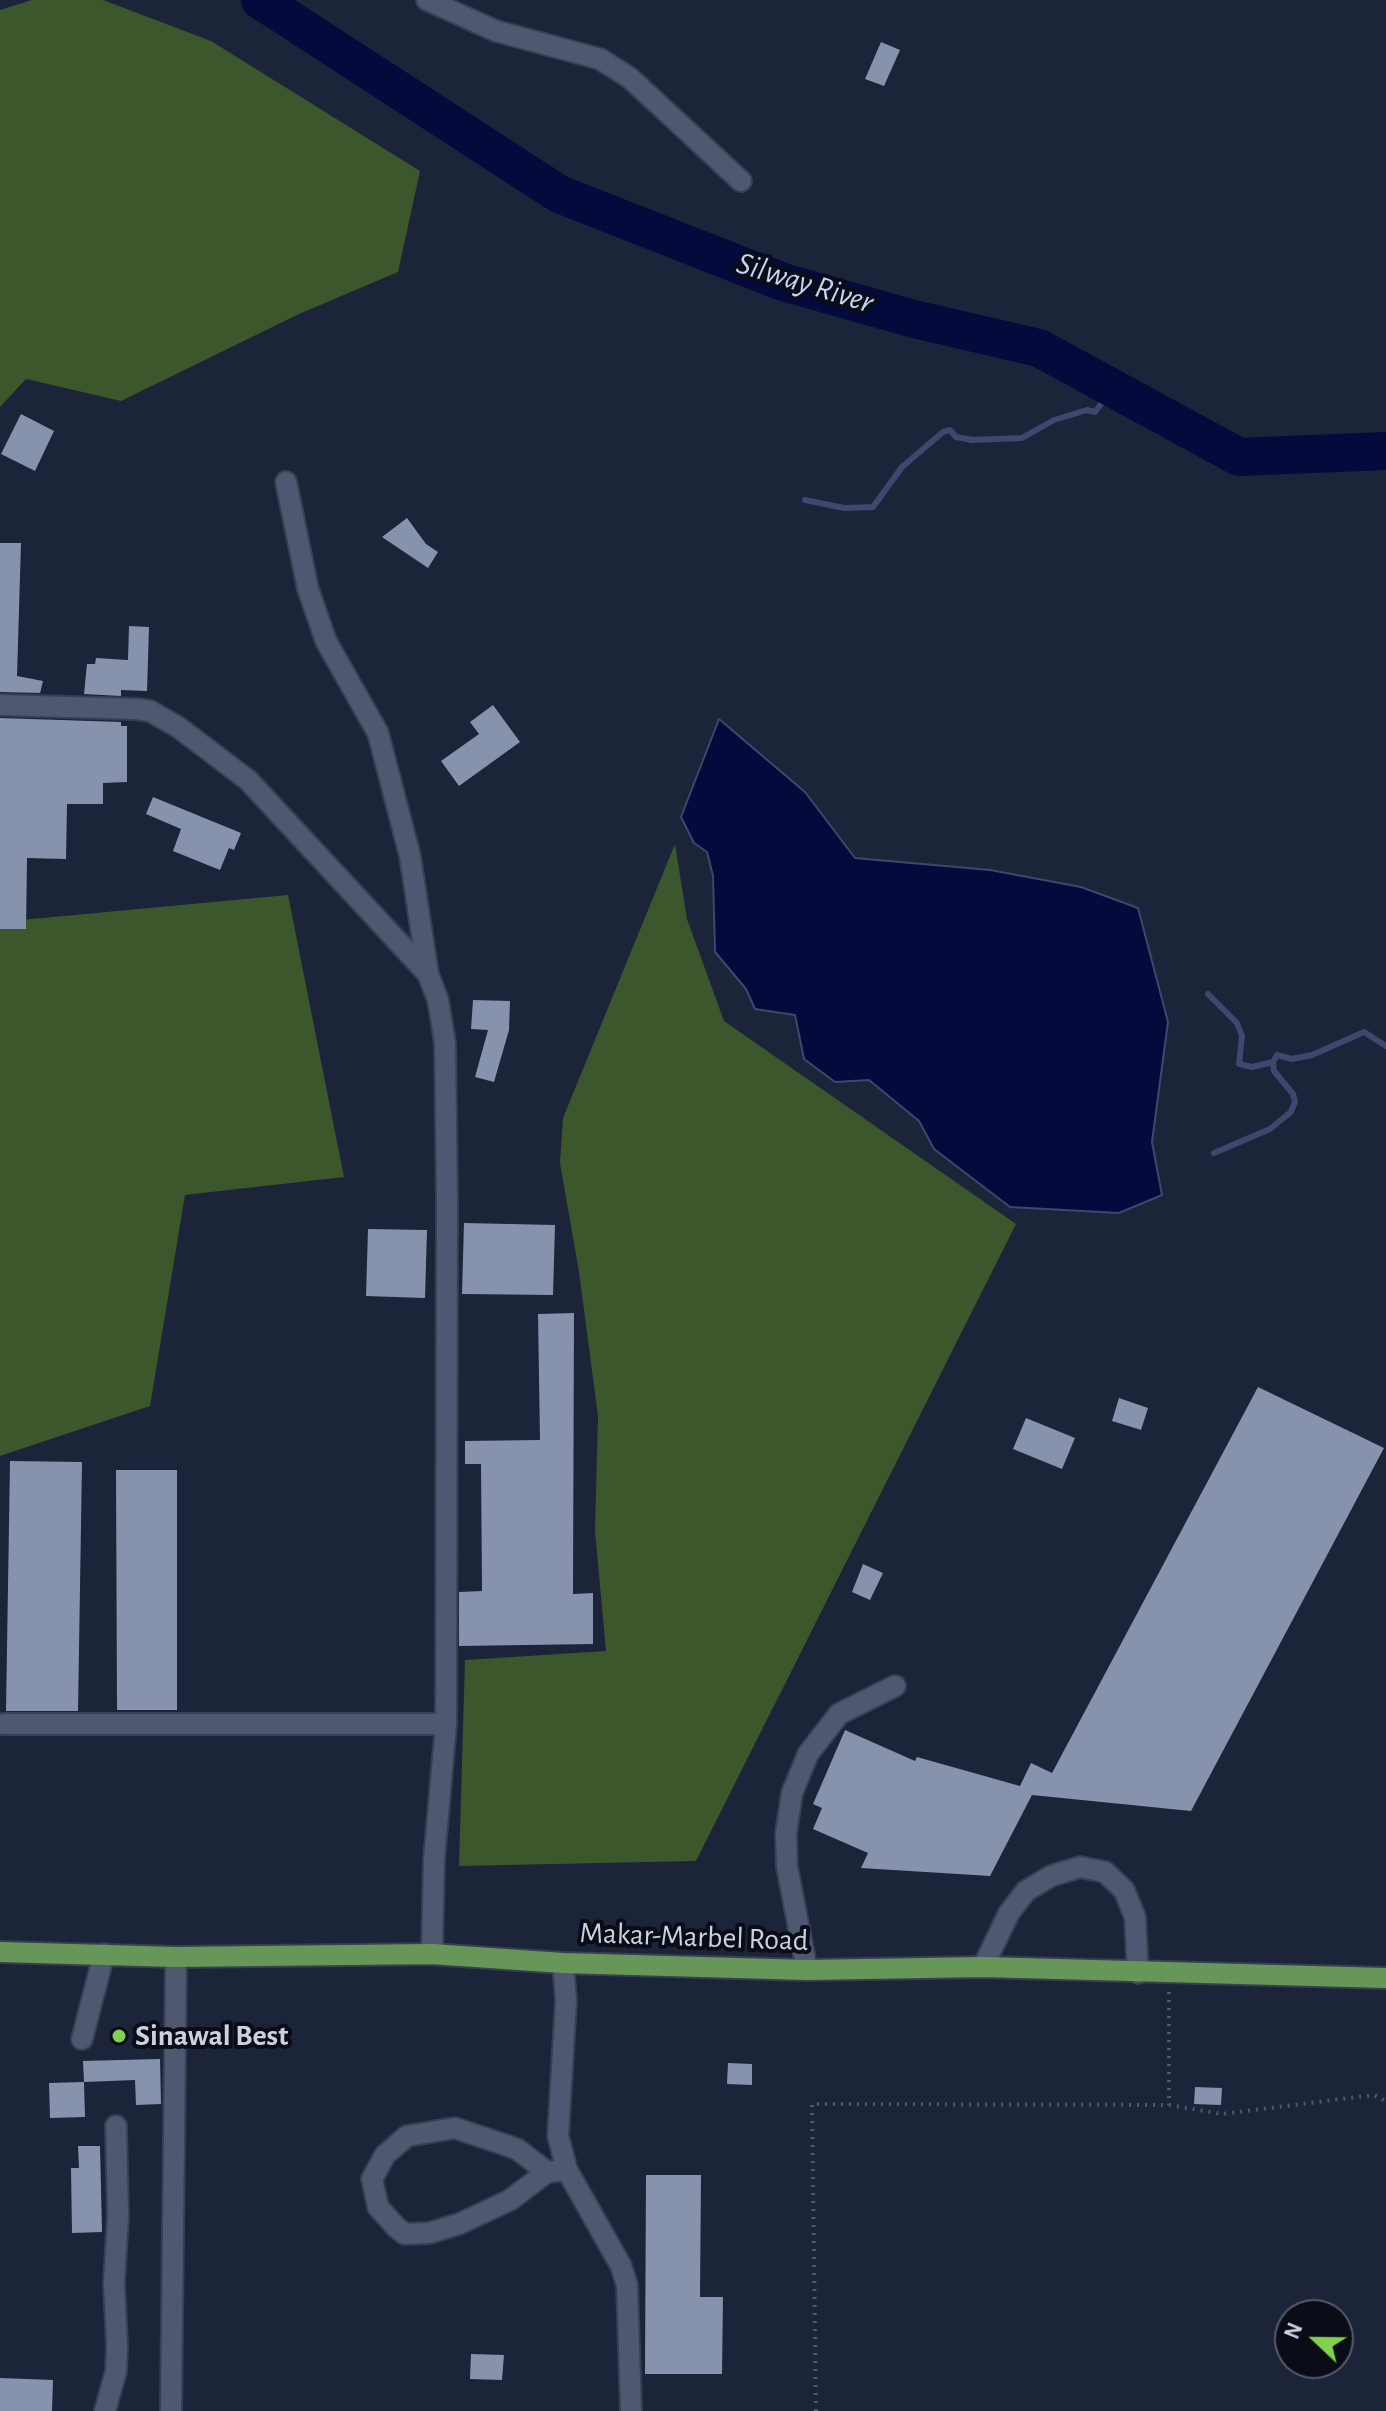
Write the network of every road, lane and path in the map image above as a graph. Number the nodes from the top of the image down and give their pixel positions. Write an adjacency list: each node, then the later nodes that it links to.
1 (427, 0): 2 (street)
2 (741, 181)
3 (286, 482): 5 (street)
4 (0, 705): 5 (street)
5 (428, 974): 8 (street)
6 (895, 1686): 15 (street)
7 (3, 1724): 8 (street)
8 (446, 1724): 11 (street)
9 (0, 1952): 10 (main road, Makar-Marbel Road)
10 (104, 1954): 12 (main road, Makar-Marbel Road); 19 (street)
11 (432, 1954): 12 (main road, Makar-Marbel Road); 13 (main road, Makar-Marbel Road)
12 (176, 1957): 26 (street)
13 (563, 1963): 15 (main road, Makar-Marbel Road); 23 (street)
14 (983, 1967): 15 (main road, Makar-Marbel Road); 16 (main road, Makar-Marbel Road); 16 (street)
15 (807, 1970)
16 (1138, 1973): 17 (main road, Makar-Marbel Road)
17 (1169, 1973): 18 (main road, Makar-Marbel Road); 21 (path)
18 (1386, 1978)
19 (82, 2039)
20 (1386, 2101): 21 (path)
21 (1169, 2105): 27 (path)
22 (116, 2126): 25 (street)
23 (557, 2171): 23 (street); 24 (street)
24 (630, 2408)
25 (105, 2411)
26 (171, 2411)
27 (816, 2411)

